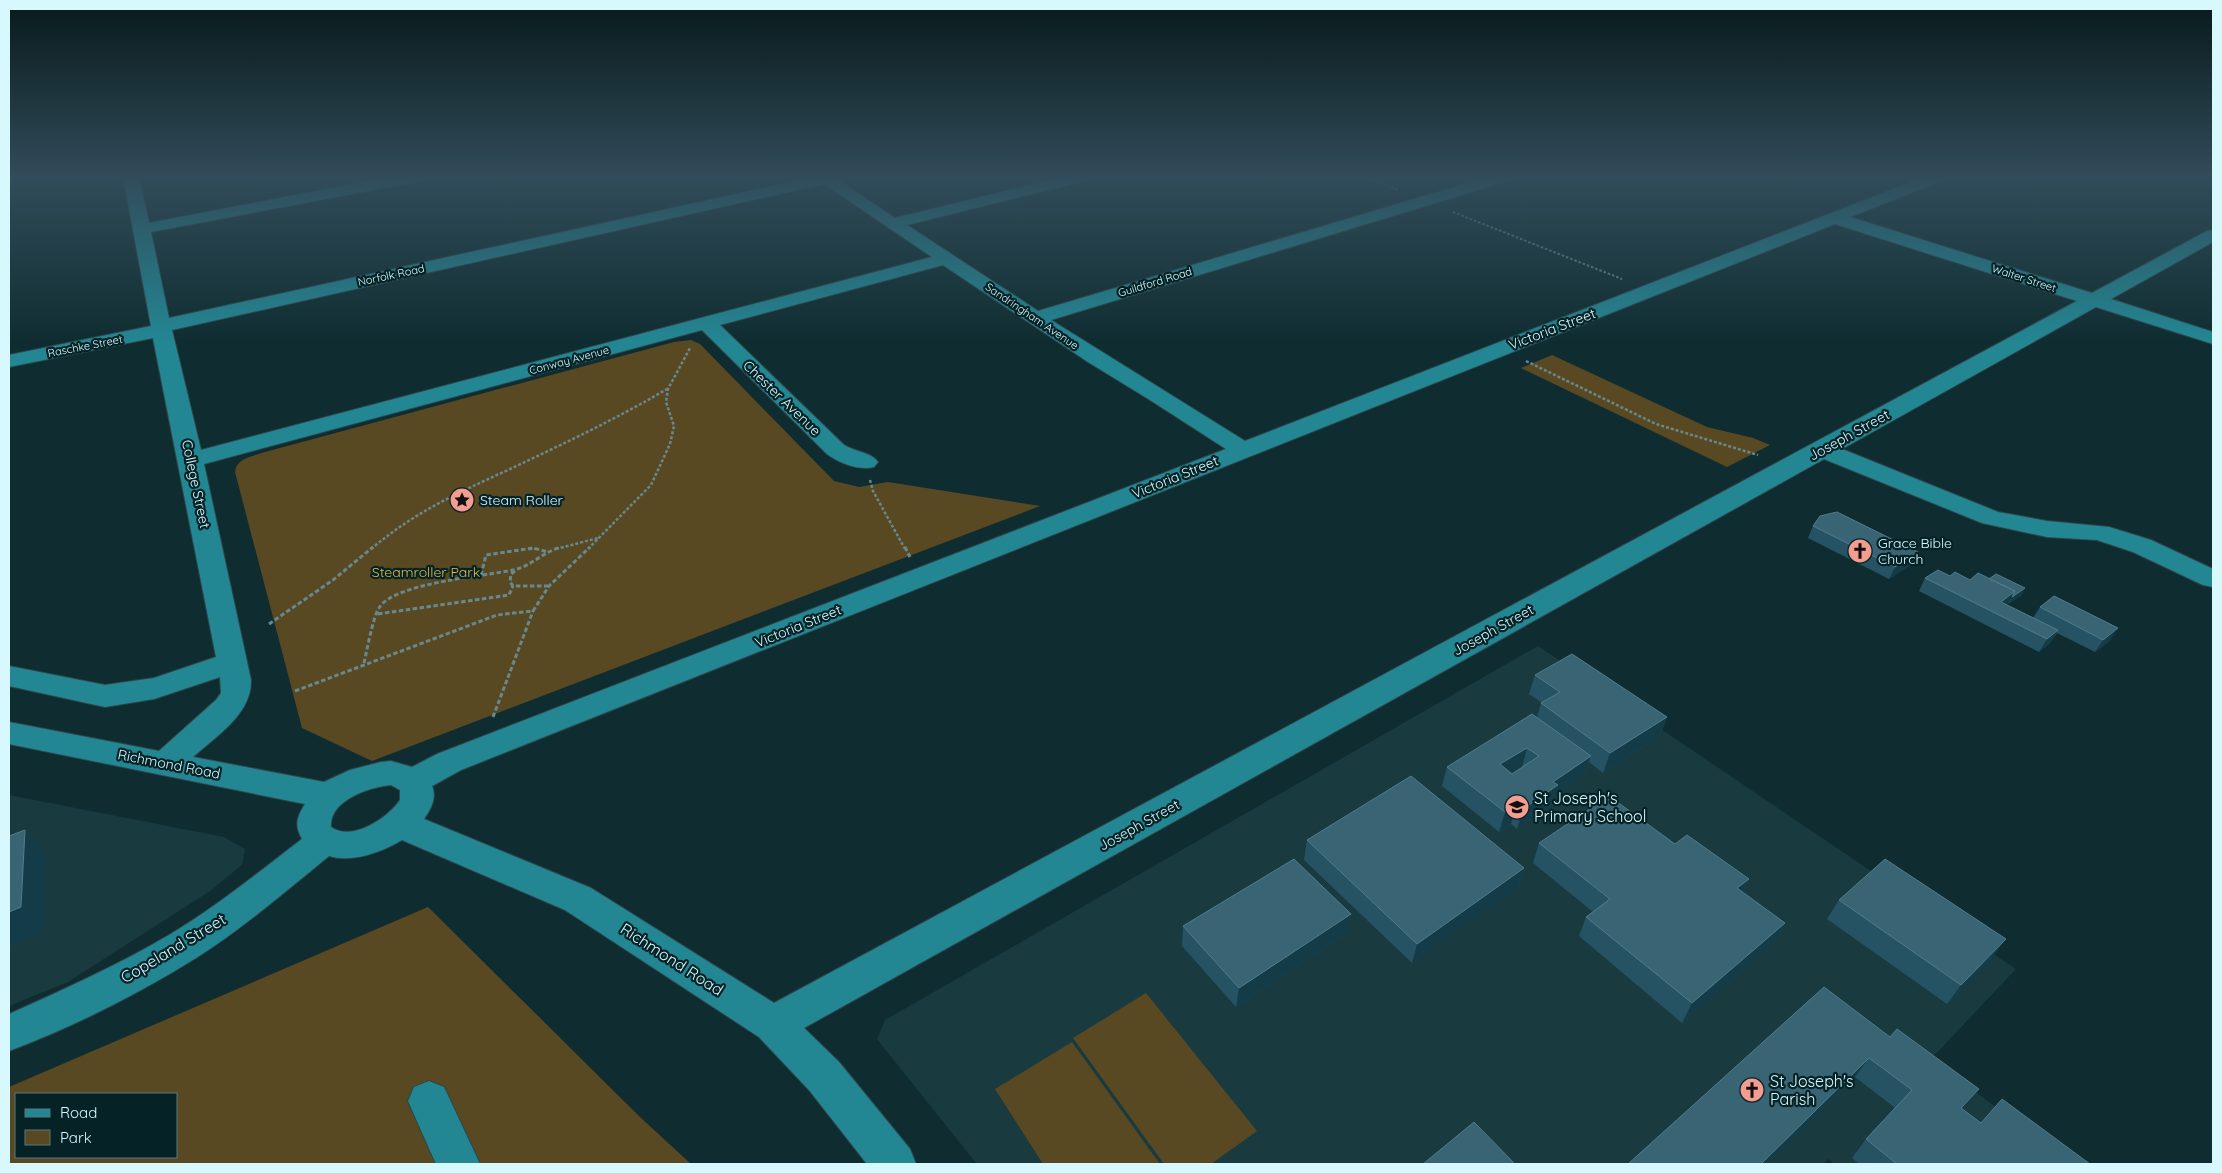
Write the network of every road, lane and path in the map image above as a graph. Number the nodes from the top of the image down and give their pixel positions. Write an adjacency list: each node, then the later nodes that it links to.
1 (143, 232): 14 (street, College Street)
2 (587, 232): 14 (street, Norfolk Road)
3 (907, 232): 9 (street, Sandringham Avenue)
4 (1323, 232): 12 (street, Guildford Road)
5 (1502, 232): 10 (path)
6 (1800, 232): 19 (street, Victoria Street)
7 (1878, 232): 11 (street, Walter Street)
8 (2213, 235): 11 (street, Joseph Street)
9 (946, 258): 12 (street, Sandringham Avenue); 13 (street, Conway Avenue)
10 (1624, 280)
11 (2093, 300): 15 (street, Walter Street); 20 (street, Joseph Street)
12 (1035, 318): 19 (street, Sandringham Avenue)
13 (710, 327): 18 (path); 22 (street, Conway Avenue); 23 (street, Chester Avenue)
14 (161, 328): 17 (street, Raschke Street); 22 (street, College Street)
15 (2213, 338)
16 (1521, 359): 21 (path)
17 (9, 361)
18 (668, 388): 24 (path); 34 (path)
19 (1243, 450): 42 (street, Victoria Street)
20 (1823, 450): 29 (street); 46 (street, Joseph Street)
21 (1758, 455)
22 (191, 460): 35 (street, College Street)
23 (866, 462): 26 (path)
24 (598, 538): 25 (path); 31 (path)
25 (548, 552): 27 (path); 28 (path)
26 (910, 557)
27 (515, 570): 28 (path); 30 (path)
28 (481, 575): 33 (path)
29 (2213, 578)
30 (513, 586): 31 (path); 33 (path)
31 (549, 586): 32 (path)
32 (533, 611): 36 (path); 39 (path)
33 (378, 614): 36 (path)
34 (269, 624)
35 (232, 662): 37 (street); 41 (street, College Street)
36 (364, 664): 38 (path)
37 (9, 676)
38 (295, 691)
39 (493, 717)
40 (9, 733): 41 (street, Richmond Road)
41 (166, 763): 43 (street, Richmond Road)
42 (413, 780): 43 (street); 44 (street)
43 (330, 796): 45 (street)
44 (400, 824): 45 (street); 46 (street, Richmond Road)
45 (324, 841): 47 (street, Copeland Street)
46 (773, 1024): 50 (street, Richmond Road)
47 (9, 1033)
48 (429, 1101): 49 (street)
49 (458, 1164)
50 (894, 1164)

